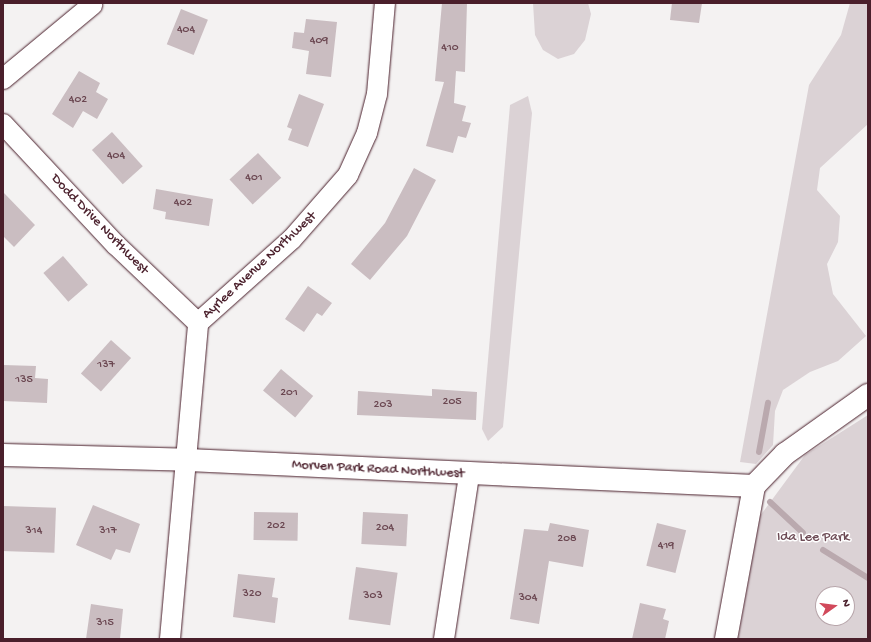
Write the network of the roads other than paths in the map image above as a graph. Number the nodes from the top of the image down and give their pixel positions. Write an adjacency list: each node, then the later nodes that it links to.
1 (385, 3): 5 (street, Ayrlee Avenue Northwest)
2 (92, 5): 3 (street)
3 (3, 79)
4 (3, 124): 5 (street, Dodd Drive Northwest)
5 (198, 323): 8 (street, Ayrlee Avenue Northwest)
6 (868, 395): 10 (street)
7 (3, 455): 8 (street, Morven Park Road Northwest)
8 (188, 460): 9 (street, Morven Park Road Northwest); 11 (street, Ayrlee Avenue Northwest)
9 (469, 475): 10 (street, Morven Park Road Northwest); 12 (street)
10 (754, 486): 13 (street)
11 (170, 639)
12 (444, 639)
13 (726, 639)

